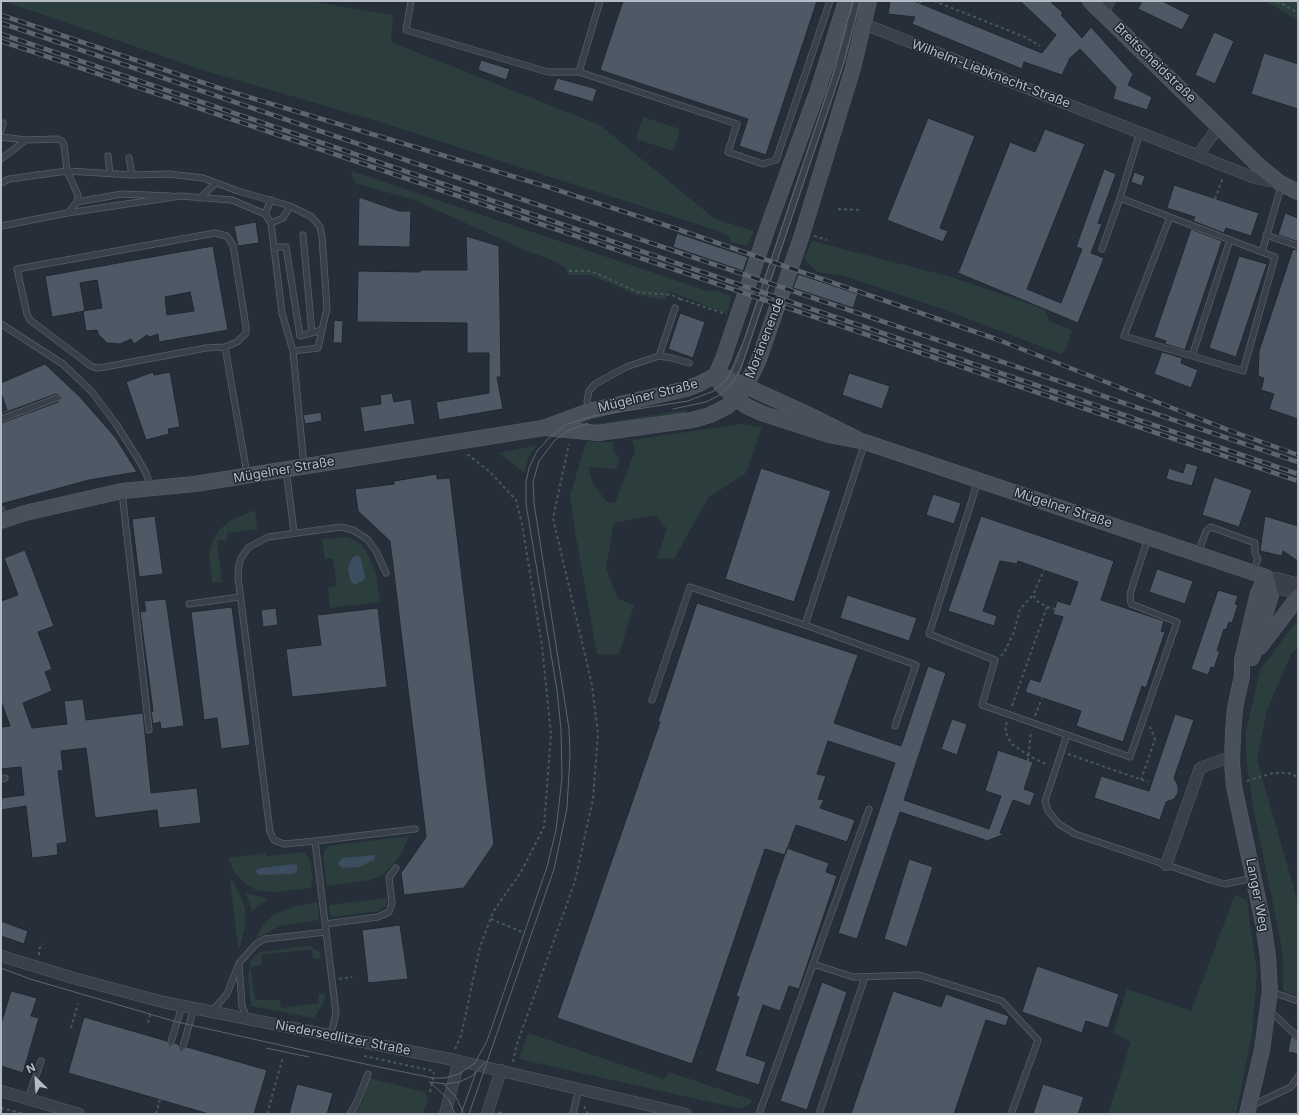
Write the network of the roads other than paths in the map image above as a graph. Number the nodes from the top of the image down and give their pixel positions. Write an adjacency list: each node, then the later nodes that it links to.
1 (411, 1): 10 (lane)
2 (600, 1): 10 (lane)
3 (830, 1): 10 (lane)
4 (846, 1): 9 (main road, Moränenende)
5 (857, 1): 9 (lane)
6 (869, 1): 9 (main road, Moränenende)
7 (1090, 1): 8 (main road, Breitscheidstraße)
8 (1106, 7): 12 (main road, Breitscheidstraße)
9 (853, 21): 14 (street, Wilhelm-Liebknecht-Straße); 55 (main road, Moränenende); 56 (lane); 57 (main road, Moränenende)
10 (579, 72)
11 (3, 123): 13 (lane)
12 (1219, 126): 17 (street); 26 (main road, Breitscheidstraße)
13 (1, 131)
14 (1140, 132): 17 (street, Wilhelm-Liebknecht-Straße); 30 (lane)
15 (1, 137): 16 (lane)
16 (26, 140): 20 (lane); 21 (lane)
17 (1198, 155): 26 (street, Wilhelm-Liebknecht-Straße)
18 (108, 156): 22 (lane)
19 (130, 158): 23 (lane)
20 (1, 159)
21 (67, 172): 22 (lane); 24 (lane); 32 (lane)
22 (110, 174): 23 (lane)
23 (132, 174): 25 (lane)
24 (1, 183)
25 (216, 183): 29 (lane); 31 (lane)
26 (1281, 183): 27 (main road, Breitscheidstraße); 40 (lane)
27 (1298, 192)
28 (180, 196): 29 (lane); 32 (lane); 34 (lane)
29 (200, 198): 35 (lane)
30 (1120, 198): 36 (lane); 44 (lane)
31 (271, 200): 33 (lane); 35 (lane)
32 (77, 202): 34 (lane)
33 (290, 206): 37 (lane); 48 (lane)
34 (67, 213): 38 (lane)
35 (265, 214): 37 (lane)
36 (1170, 217): 41 (lane); 53 (lane)
37 (271, 223): 43 (lane)
38 (1, 226)
39 (303, 235): 49 (lane)
40 (1266, 235): 42 (lane); 45 (lane)
41 (1230, 240): 45 (lane); 53 (lane)
42 (1298, 246)
43 (275, 247): 49 (lane); 51 (lane)
44 (1102, 249)
45 (1262, 252): 53 (lane)
46 (675, 308): 52 (lane)
47 (1, 324): 68 (lane)
48 (322, 330): 49 (lane); 51 (lane)
49 (312, 333)
50 (226, 348): 50 (lane); 66 (lane)
51 (293, 351): 64 (lane)
52 (658, 356): 54 (lane); 60 (lane)
53 (1192, 356)
54 (689, 364)
55 (716, 375): 56 (main road, Mügelner Straße); 60 (main road, Mügelner Straße)
56 (728, 384): 57 (main road, Mügelner Straße); 59 (main road)
57 (745, 387): 59 (main road, Moränenende); 63 (main road, Mügelner Straße)
58 (57, 398): 61 (lane)
59 (736, 399): 62 (main road, Mügelner Straße); 63 (main road, Mügelner Straße)
60 (589, 411): 62 (main road, Mügelner Straße)
61 (1, 419)
62 (543, 428): 64 (main road, Mügelner Straße)
63 (862, 441): 67 (main road, Mügelner Straße); 81 (lane)
64 (304, 466): 65 (main road, Mügelner Straße)
65 (286, 469): 66 (main road, Mügelner Straße); 71 (lane)
66 (248, 476): 68 (main road, Mügelner Straße)
67 (978, 481): 72 (main road, Mügelner Straße); 87 (lane)
68 (151, 488): 69 (main road, Mügelner Straße)
69 (122, 491): 70 (main road, Mügelner Straße); 86 (lane)
70 (2, 517)
71 (294, 532): 74 (lane); 79 (lane)
72 (1149, 537): 73 (main road, Mügelner Straße); 87 (lane)
73 (1198, 554): 75 (main road, Mügelner Straße); 75 (lane)
74 (386, 573)
75 (1260, 575): 76 (street); 77 (street); 82 (main road, Langer Weg); 83 (main road, Langer Weg)
76 (1298, 584)
77 (1298, 593)
78 (1298, 597): 82 (main road)
79 (240, 598): 80 (lane); 91 (lane)
80 (190, 604)
81 (805, 625): 84 (lane); 85 (lane)
82 (1251, 662): 83 (main road, Langer Weg)
83 (1242, 676): 88 (main road, Langer Weg)
84 (652, 700)
85 (895, 726)
86 (149, 730)
87 (1067, 735): 92 (lane)
88 (1232, 756): 92 (street); 94 (main road, Langer Weg)
89 (869, 809): 99 (lane)
90 (415, 828): 91 (lane)
91 (315, 841): 95 (lane)
92 (1166, 865): 94 (lane)
93 (396, 868): 95 (lane)
94 (1254, 878): 101 (main road, Langer Weg)
95 (325, 924): 96 (lane)
96 (326, 932): 98 (lane); 108 (lane)
97 (1, 956): 103 (street, Niedersedlitzer Straße)
98 (239, 963): 106 (lane); 107 (lane)
99 (813, 964): 100 (lane); 128 (lane)
100 (865, 977): 129 (lane); 130 (lane)
101 (1270, 991): 102 (lane); 105 (main road, Langer Weg)
102 (1298, 1001)
103 (182, 1006): 104 (street, Niedersedlitzer Straße); 110 (lane)
104 (194, 1008): 106 (street, Niedersedlitzer Straße); 111 (lane)
105 (1268, 1009): 109 (lane); 120 (main road, Langer Weg)
106 (211, 1012): 107 (street, Niedersedlitzer Straße)
107 (250, 1019): 108 (street, Niedersedlitzer Straße)
108 (331, 1035): 113 (street, Niedersedlitzer Straße)
109 (1298, 1036)
110 (171, 1042)
111 (183, 1046)
112 (40, 1061): 119 (lane)
113 (459, 1061): 114 (street, Niedersedlitzer Straße); 124 (street)
114 (501, 1070): 117 (street, Niedersedlitzer Straße); 125 (street)
115 (368, 1074): 123 (lane)
116 (1298, 1077): 120 (lane)
117 (579, 1088): 126 (lane); 127 (street, Niedersedlitzer Straße)
118 (1, 1091): 119 (street)
119 (28, 1099): 121 (street)
120 (1248, 1110)
121 (67, 1112): 122 (street)
122 (80, 1114)
123 (350, 1114)
124 (445, 1114)
125 (487, 1114)
126 (573, 1114)
127 (686, 1114)
128 (759, 1114)
129 (819, 1114)
130 (1011, 1114)

